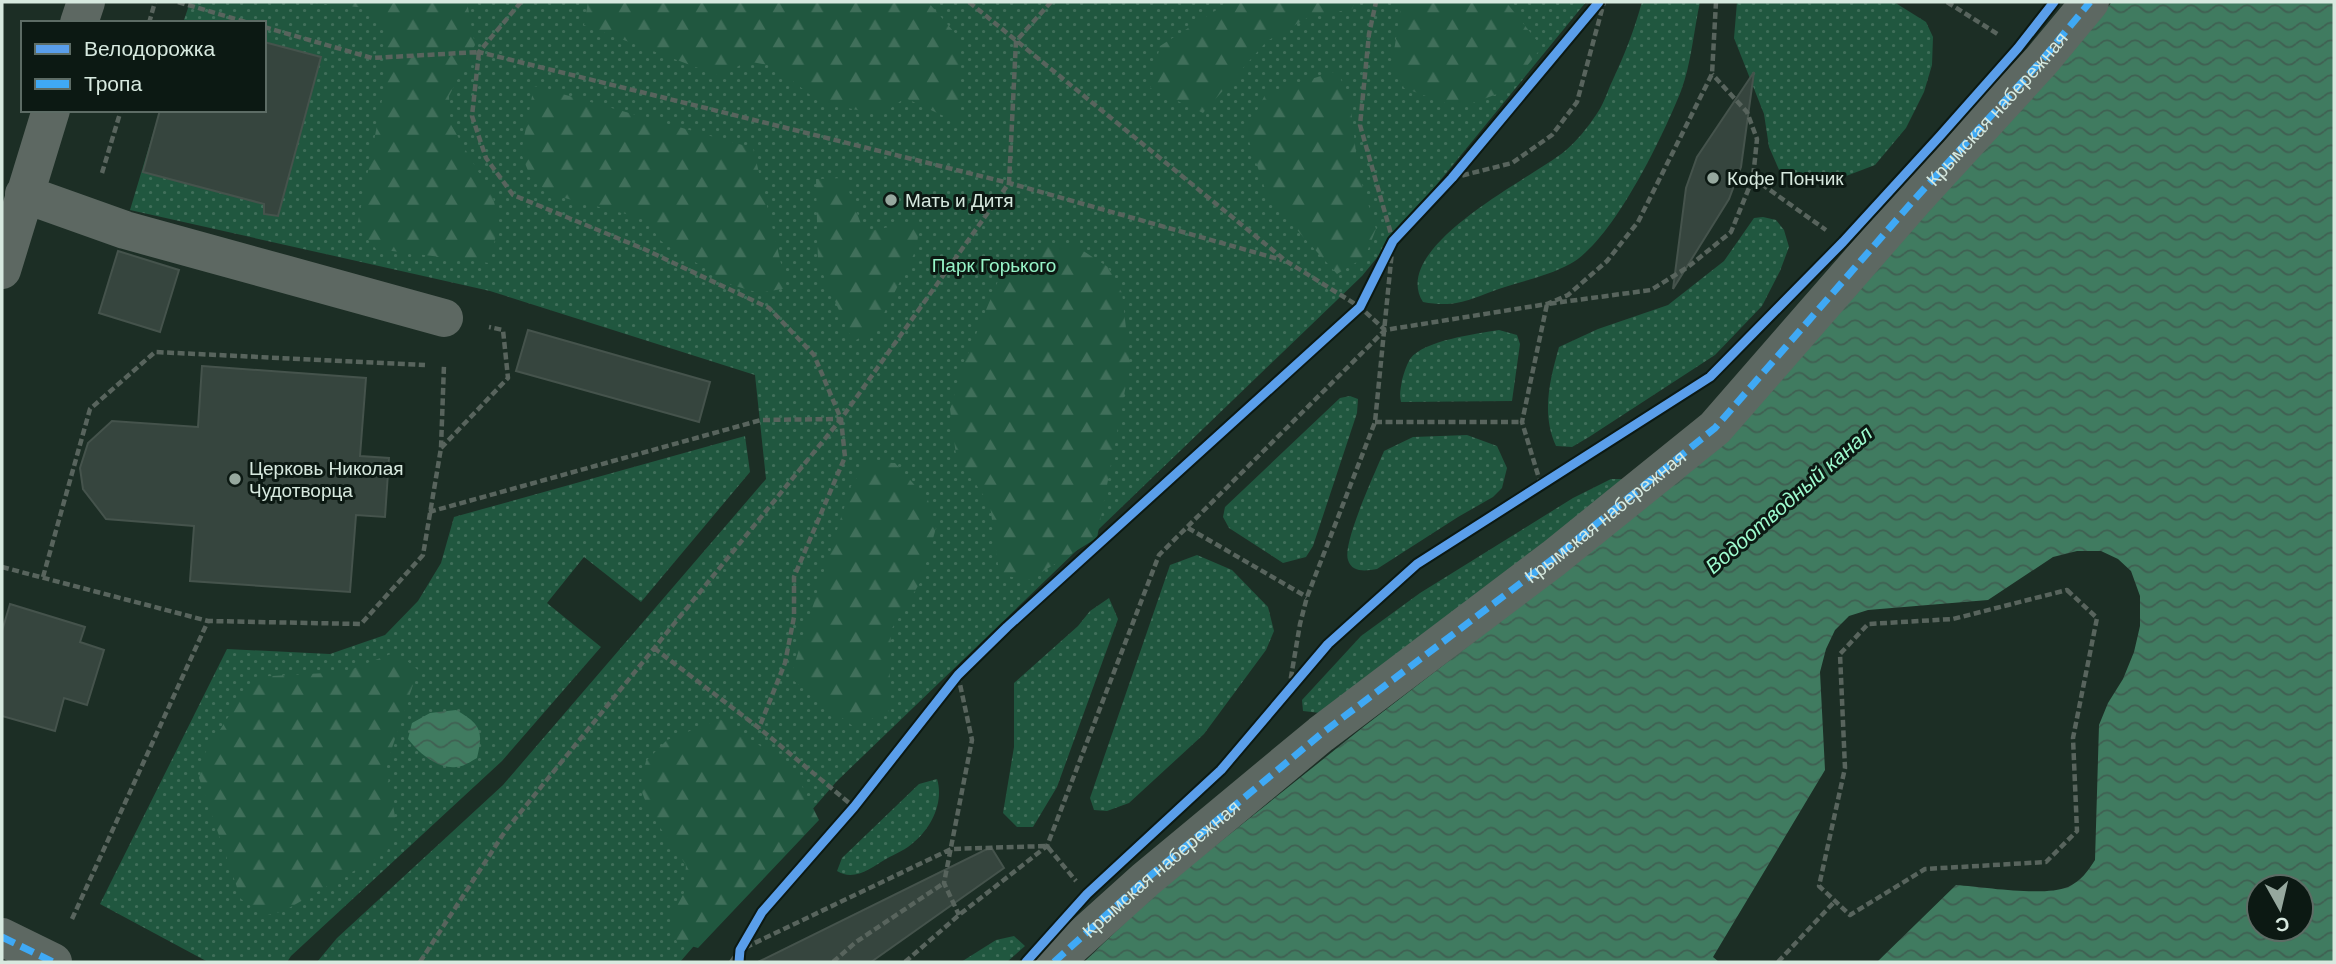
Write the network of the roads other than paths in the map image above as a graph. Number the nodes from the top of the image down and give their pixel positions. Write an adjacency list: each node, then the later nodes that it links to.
1 (86, 2): 3 (street)
2 (2091, 2): 10 (street, Крымская набережная)
3 (80, 21)
4 (50, 112): 5 (street)
5 (24, 194): 6 (street); 7 (street)
6 (2, 270)
7 (444, 317)
8 (2, 937): 9 (street)
9 (53, 962)
10 (1054, 962)

